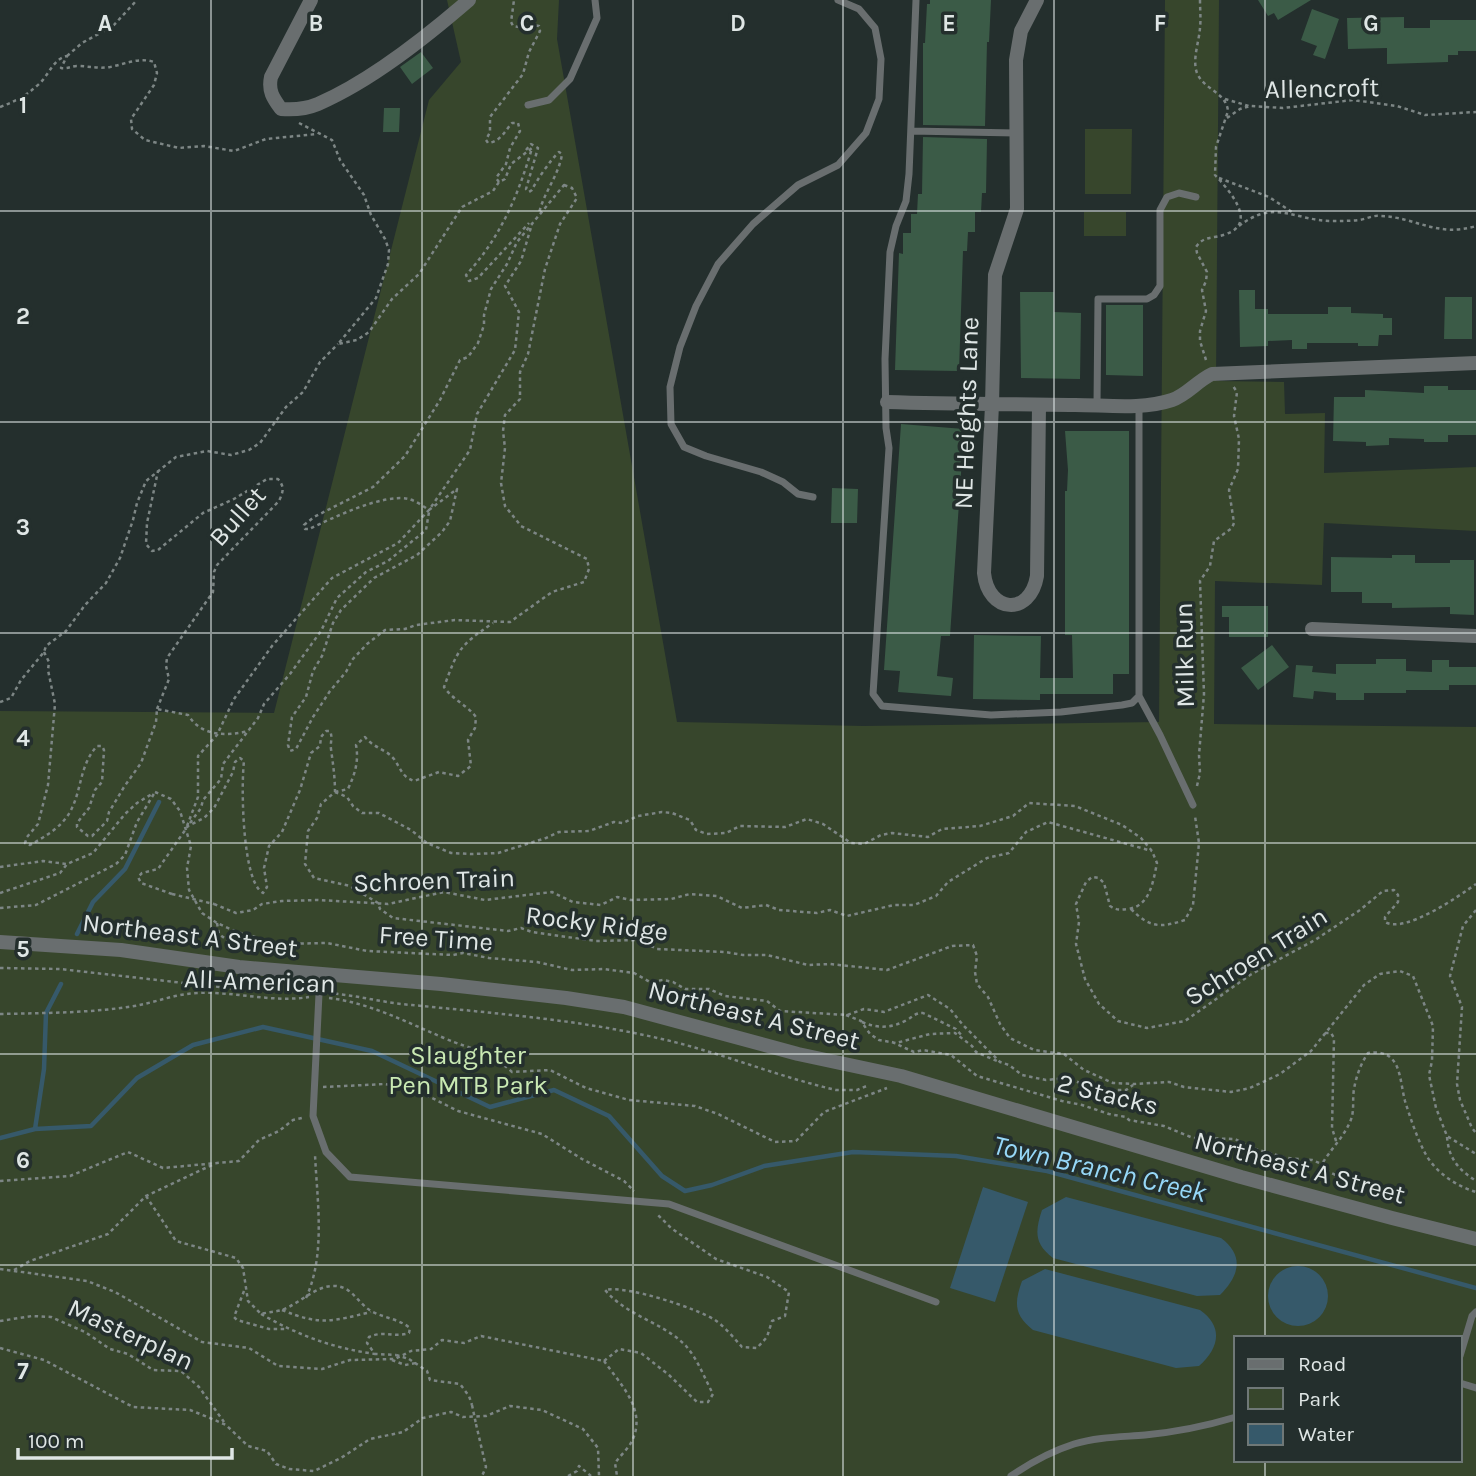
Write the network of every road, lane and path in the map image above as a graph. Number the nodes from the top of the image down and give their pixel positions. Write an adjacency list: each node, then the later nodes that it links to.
1 (138, 0): 10 (path)
2 (311, 0): 3 (street)
3 (469, 0)
4 (514, 0): 23 (path)
5 (594, 0): 12 (lane)
6 (838, 0): 40 (lane)
7 (916, 0): 18 (lane)
8 (1037, 0): 19 (street, NE Heights Lane)
9 (1200, 0): 11 (path)
10 (67, 56): 14 (path); 20 (path)
11 (1222, 97): 13 (path, Allencroft); 16 (path)
12 (528, 105)
13 (1250, 106): 15 (path, Allencroft); 16 (path, Allencroft)
14 (0, 107)
15 (1476, 112)
16 (1227, 118): 22 (path)
17 (296, 122): 20 (path)
18 (911, 131): 19 (lane); 34 (lane)
19 (1016, 132): 35 (street, NE Heights Lane)
20 (320, 135): 30 (path)
21 (524, 153): 23 (path); 26 (path); 27 (path)
22 (1218, 177): 25 (path); 29 (path)
23 (499, 182): 30 (path)
24 (1196, 197): 37 (lane)
25 (1294, 214): 28 (path); 29 (path)
26 (538, 216): 27 (path); 42 (path)
27 (533, 220): 41 (path); 41 (path)
28 (1476, 226)
29 (1238, 227): 32 (path)
30 (338, 344): 39 (path)
31 (1476, 363): 32 (street)
32 (1212, 374): 38 (street)
33 (1231, 384): 53 (path, Milk Run)
34 (887, 402): 35 (street); 46 (lane)
35 (992, 405): 36 (street); 36 (street, NE Heights Lane)
36 (1039, 405): 37 (street)
37 (1097, 405): 38 (street)
38 (1139, 406): 46 (lane)
39 (159, 470): 45 (path); 48 (path, Bullet)
40 (813, 497)
41 (429, 510): 42 (path); 49 (path); 50 (path)
42 (496, 622): 52 (path, Rocky Ridge)
43 (1312, 629): 44 (street)
44 (1476, 636)
45 (44, 652): 47 (path); 48 (path)
46 (1139, 696): 53 (lane)
47 (0, 702)
48 (157, 709): 50 (path)
49 (249, 731): 50 (path); 54 (path)
50 (217, 735): 54 (path)
51 (155, 792): 54 (path); 56 (path); 61 (path)
52 (335, 792): 54 (path); 55 (path); 60 (path, Rocky Ridge)
53 (1193, 805): 62 (path, Milk Run)
54 (187, 828): 60 (path, Schroen Train, bridge); 64 (path, Free Time)
55 (1152, 851): 60 (path, Schroen Train); 62 (path)
56 (67, 864): 57 (path); 59 (path)
57 (0, 867)
58 (1476, 884): 62 (path, Schroen Train)
59 (0, 893)
60 (378, 902): 77 (path, Rocky Ridge)
61 (0, 908)
62 (1131, 909)
63 (1476, 910): 80 (path)
64 (217, 923): 66 (path); 71 (path, Free Time)
65 (0, 942): 68 (street, Northeast A Street)
66 (261, 956)
67 (0, 968): 69 (path)
68 (320, 974): 69 (lane); 92 (street, Northeast A Street)
69 (319, 995): 69 (path, All-American); 70 (path, All-American); 78 (lane)
70 (0, 1014)
71 (843, 1014): 72 (path); 76 (path, Free Time)
72 (862, 1021): 74 (path); 75 (path, 2 Stacks)
73 (1325, 1033): 77 (path); 81 (path); 83 (path)
74 (964, 1040): 75 (path); 76 (path)
75 (892, 1042): 86 (path, 2 Stacks)
76 (1000, 1062): 77 (path, Free Time)
77 (1134, 1084)
78 (315, 1088): 79 (lane); 91 (path)
79 (313, 1116): 85 (path); 91 (lane)
80 (1476, 1133)
81 (1447, 1136): 84 (path); 88 (path)
82 (314, 1142): 97 (path)
83 (1337, 1144): 86 (path); 89 (path)
84 (1476, 1154)
85 (215, 1164): 87 (path); 90 (path)
86 (1322, 1164): 92 (path, 2 Stacks)
87 (0, 1181)
88 (1476, 1181)
89 (1476, 1192)
90 (146, 1196): 95 (path); 96 (path)
91 (645, 1202): 98 (lane); 109 (path)
92 (1361, 1209): 93 (street, Northeast A Street)
93 (1476, 1238)
94 (0, 1269): 95 (path)
95 (13, 1270): 108 (path)
96 (245, 1288): 102 (path); 104 (path)
97 (306, 1298): 99 (path); 100 (path)
98 (936, 1302)
99 (282, 1310): 100 (path); 102 (path)
100 (373, 1312): 107 (path)
101 (1476, 1312): 106 (lane)
102 (261, 1314): 104 (path)
103 (0, 1321): 112 (path, Masterplan)
104 (288, 1329): 107 (path)
105 (0, 1348): 112 (path)
106 (1462, 1349)
107 (375, 1354): 110 (path, bridge)
108 (391, 1359): 109 (path); 110 (path)
109 (604, 1361): 117 (path)
110 (416, 1363): 113 (path, bridge)
111 (1234, 1418): 118 (lane)
112 (226, 1425): 116 (path)
113 (482, 1476)
114 (568, 1476): 115 (path)
115 (592, 1476)
116 (599, 1476)
117 (617, 1476)
118 (1011, 1476)

